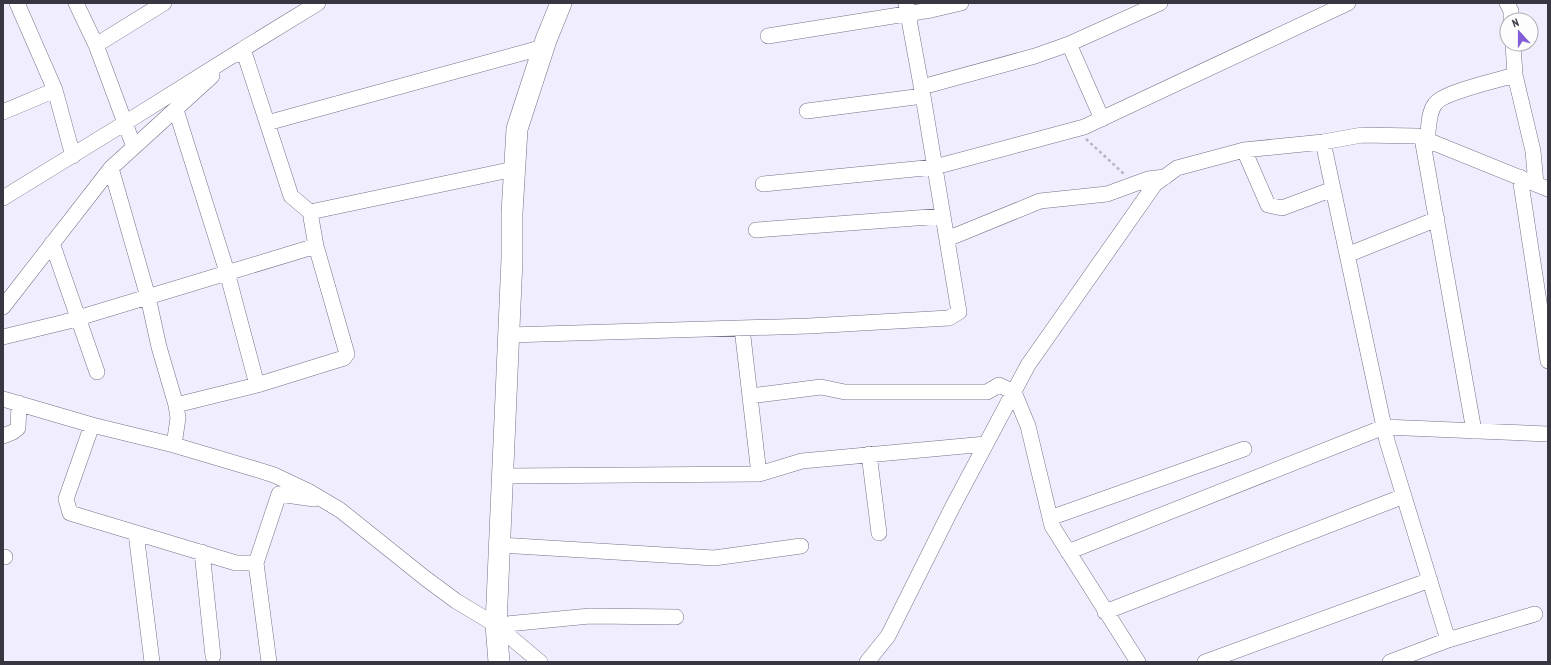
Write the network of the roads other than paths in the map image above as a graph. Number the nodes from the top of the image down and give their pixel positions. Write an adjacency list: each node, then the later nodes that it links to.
1 (17, 3): 17 (street)
2 (76, 3): 12 (street)
3 (164, 3): 12 (street)
4 (318, 3): 14 (street)
5 (561, 3): 13 (street)
6 (961, 3): 9 (street)
7 (1160, 3): 11 (street)
8 (1348, 3): 22 (street)
9 (907, 8): 10 (street); 18 (street)
10 (768, 36)
11 (1069, 44): 18 (street); 22 (street)
12 (96, 45): 23 (street)
13 (544, 47): 24 (street); 32 (street)
14 (243, 49): 19 (street); 23 (street); 24 (street)
15 (1514, 52): 16 (street)
16 (1515, 75): 25 (street); 36 (street)
17 (55, 90): 21 (street); 29 (street)
18 (923, 92): 20 (street); 30 (street)
19 (176, 110): 27 (street); 47 (street)
20 (807, 111)
21 (3, 112)
22 (1102, 118): 30 (street)
23 (125, 123): 27 (street); 29 (street)
24 (267, 123): 39 (street)
25 (1424, 139): 26 (street); 34 (street); 41 (street)
26 (1323, 142): 28 (street); 37 (street)
27 (134, 147): 31 (street)
28 (1244, 150): 33 (street); 37 (street)
29 (73, 156): 38 (street)
30 (935, 167): 35 (street); 40 (street)
31 (111, 168): 44 (street); 49 (street)
32 (514, 169): 39 (street); 53 (street)
33 (1165, 177): 43 (street); 58 (street)
34 (1520, 177): 36 (street); 48 (street)
35 (763, 184)
36 (1542, 186)
37 (1333, 189): 46 (street)
38 (3, 198)
39 (310, 212): 45 (street)
40 (943, 216): 42 (street); 43 (street)
41 (1436, 220): 46 (street); 65 (street)
42 (756, 230)
43 (947, 239): 52 (street)
44 (52, 243): 50 (street); 51 (street)
45 (316, 246): 47 (street); 57 (street)
46 (1347, 255): 64 (street)
47 (227, 272): 49 (street); 57 (street)
48 (1543, 294): 55 (street)
49 (148, 297): 51 (street); 62 (street)
50 (3, 308)
51 (78, 318): 54 (street); 56 (street)
52 (742, 328): 53 (street); 59 (street)
53 (509, 335): 73 (street)
54 (3, 337)
55 (1548, 361)
56 (97, 372)
57 (257, 385): 62 (street)
58 (1014, 392): 59 (street); 68 (street); 76 (street)
59 (750, 396): 72 (street)
60 (3, 399): 61 (street)
61 (19, 404): 63 (street); 67 (street)
62 (176, 405): 69 (street)
63 (92, 425): 69 (street); 77 (street)
64 (1384, 428): 65 (street); 74 (street); 82 (street)
65 (1474, 431): 66 (street)
66 (1548, 434)
67 (3, 436)
68 (986, 444): 71 (street); 95 (street)
69 (174, 445): 75 (street)
70 (1244, 449): 76 (street)
71 (869, 454): 72 (street); 78 (street)
72 (759, 474): 73 (street)
73 (502, 476): 79 (street)
74 (1404, 496): 84 (street); 85 (street)
75 (323, 500): 83 (street); 88 (street)
76 (1050, 518): 82 (street)
77 (136, 533): 81 (street); 91 (street)
78 (879, 534)
79 (500, 545): 80 (street); 88 (street)
80 (800, 546)
81 (202, 552): 83 (street); 90 (street)
82 (1068, 552): 85 (street)
83 (256, 563): 92 (street)
84 (1430, 580): 89 (street); 97 (street)
85 (1106, 612): 96 (street)
86 (1535, 614): 89 (street)
87 (676, 617): 88 (street)
88 (496, 625): 93 (street); 94 (street)
89 (1448, 640): 98 (street)
90 (213, 656)
91 (152, 662)
92 (269, 662)
93 (499, 662)
94 (540, 662)
95 (867, 662)
96 (1138, 662)
97 (1205, 662)
98 (1390, 662)

